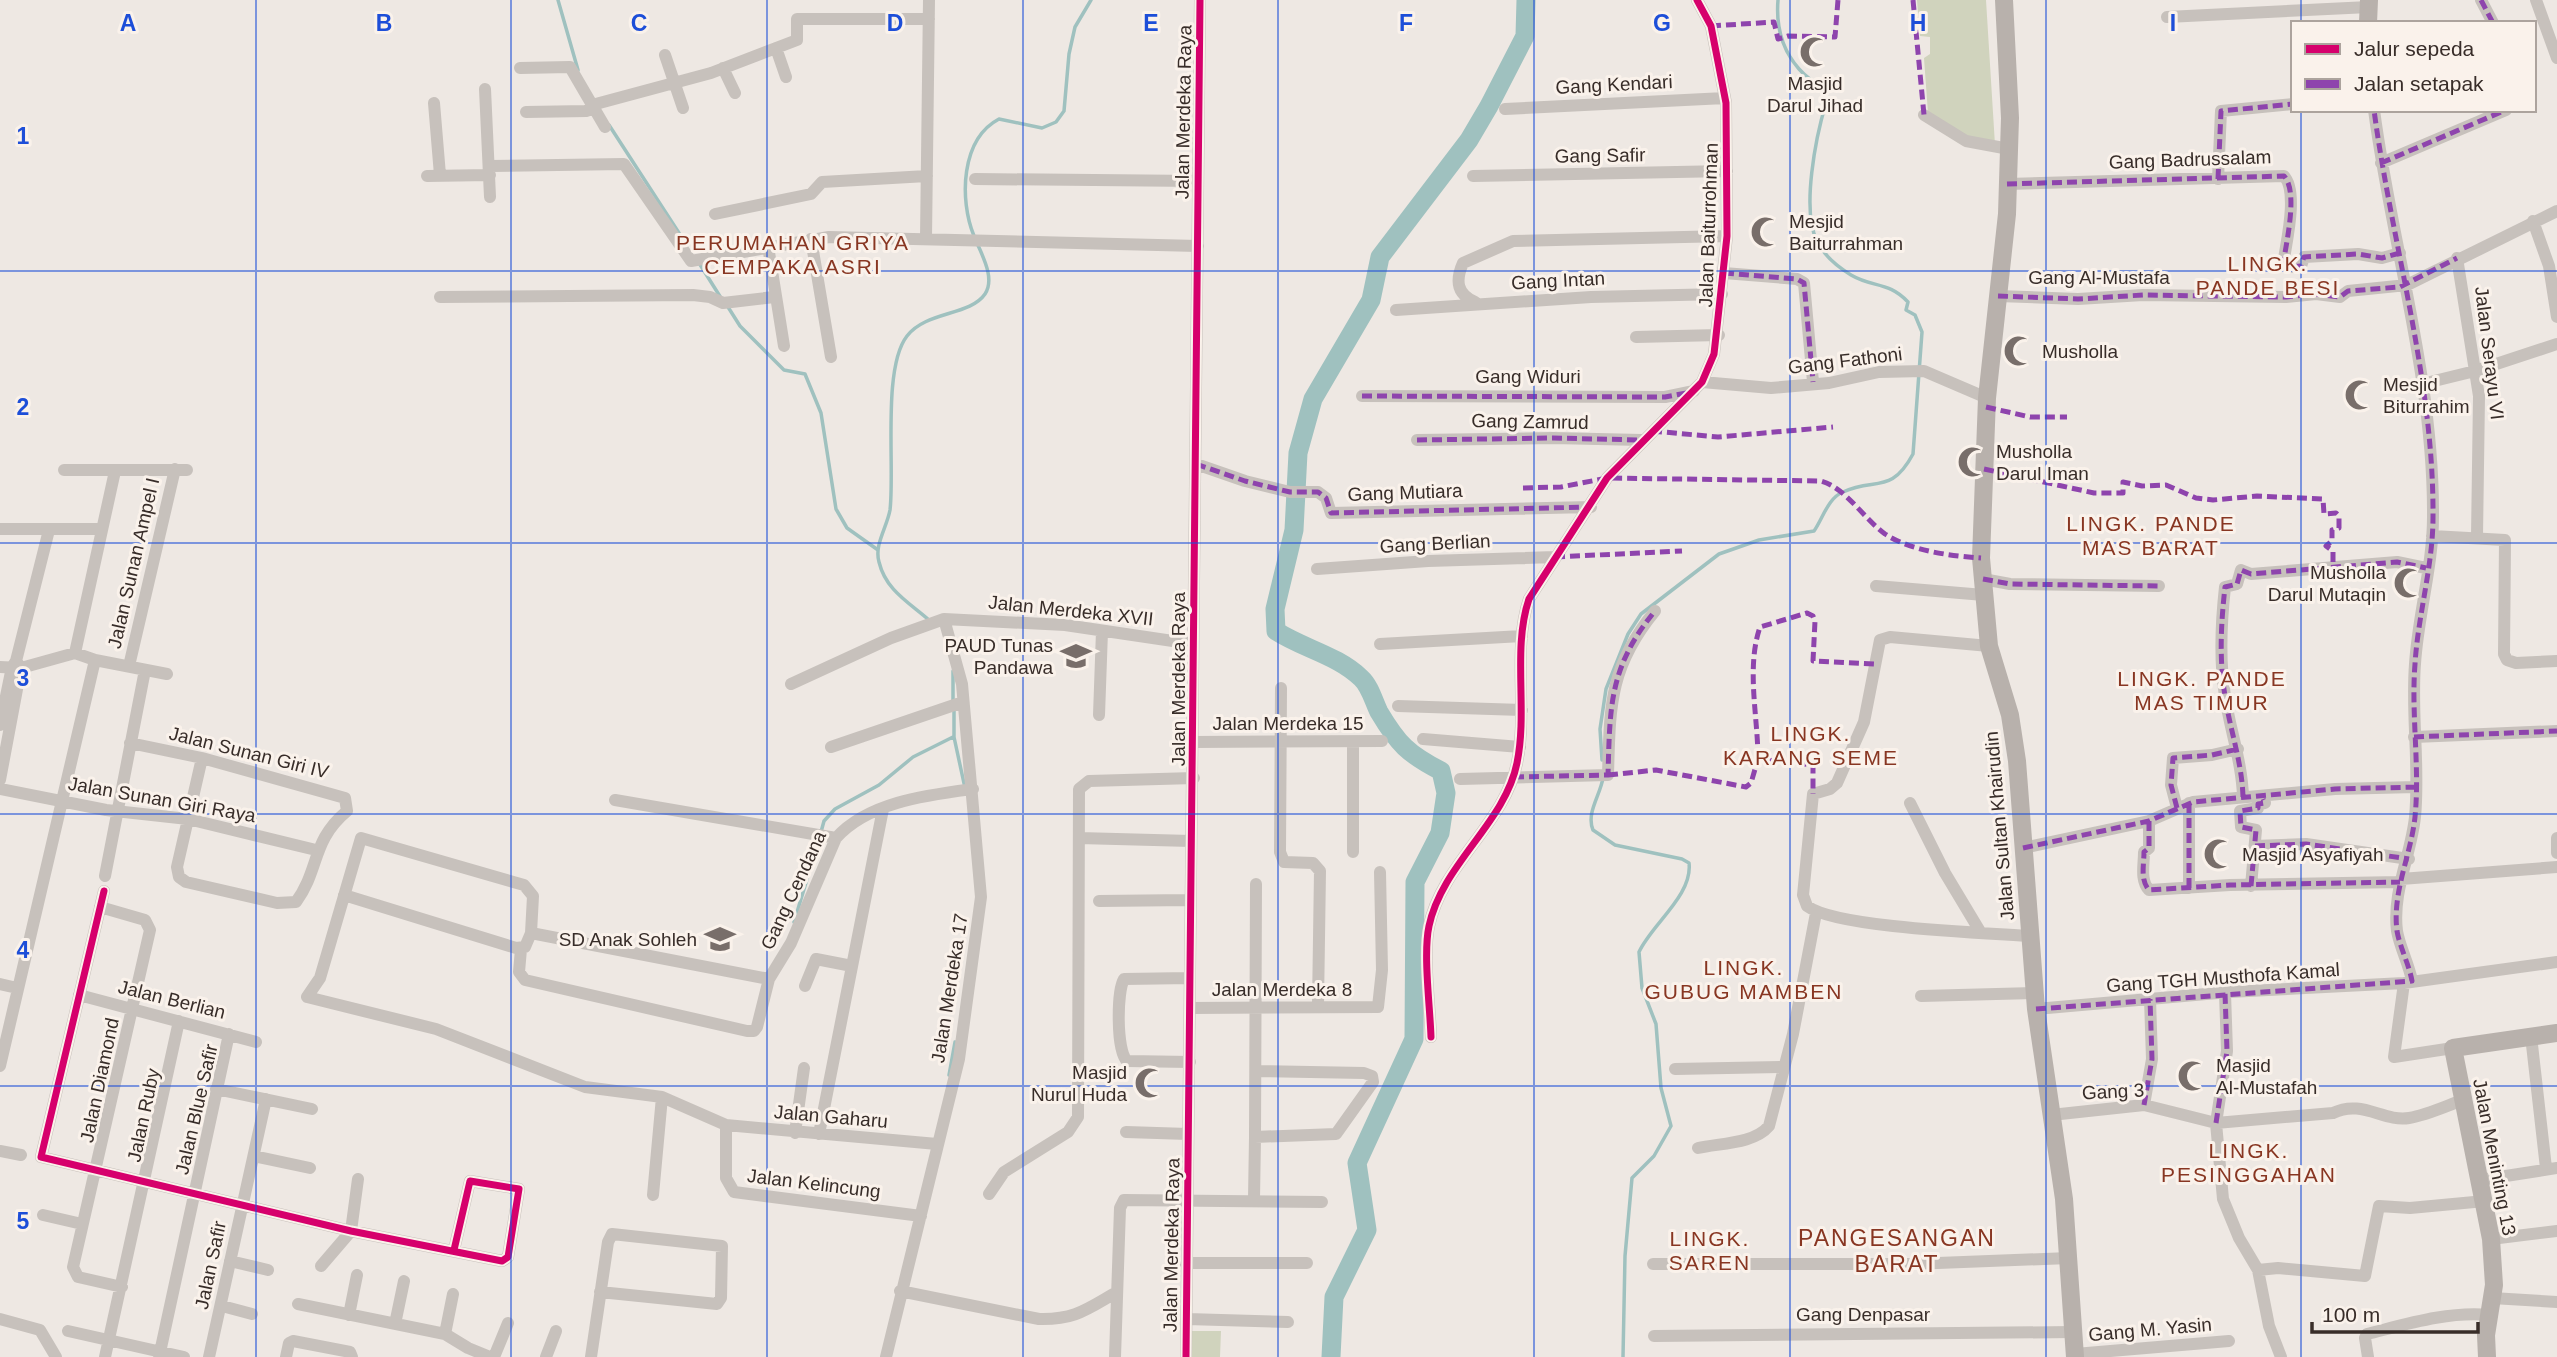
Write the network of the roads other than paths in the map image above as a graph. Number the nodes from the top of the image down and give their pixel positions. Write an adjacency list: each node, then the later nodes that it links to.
1 (929, 0): 9 (street)
2 (1200, 0): 39 (street, Jalan Merdeka Raya)
3 (1697, 0): 20 (street, Jalan Baiturrohman)
4 (2004, 0): 31 (main road, Jalan Sultan Khairudin)
5 (2481, 0): 10 (street)
6 (2536, 0): 13 (street)
7 (2369, 10): 8 (street)
8 (2167, 17)
9 (929, 19): 11 (street); 35 (street)
10 (2492, 21)
11 (776, 48): 15 (street); 16 (street)
12 (665, 55): 17 (street)
13 (2557, 58)
14 (520, 68): 23 (street)
15 (723, 68): 17 (street); 19 (street)
16 (786, 77)
17 (674, 83): 23 (street); 24 (street)
18 (485, 89): 33 (street)
19 (735, 93)
20 (1725, 98): 25 (street, Gang Kendari); 34 (street, Jalan Baiturrohman)
21 (433, 103): 33 (street)
22 (2291, 104): 38 (street)
23 (592, 105): 26 (street); 30 (street)
24 (683, 108)
25 (1506, 110)
26 (526, 112)
27 (2374, 112): 32 (street)
28 (2501, 112): 32 (street)
29 (1924, 115): 31 (street)
30 (605, 127)
31 (2009, 149): 40 (main road, Jalan Sultan Khairudin)
32 (2381, 163): 50 (street)
33 (490, 171): 41 (street); 48 (street)
34 (1727, 171): 36 (street, Gang Safir); 45 (street, Jalan Baiturrohman)
35 (927, 176): 43 (street); 46 (street)
36 (1474, 176)
37 (975, 178): 39 (street)
38 (2218, 179): 40 (street, Gang Badrussalam); 50 (street, Gang Badrussalam)
39 (1198, 181): 49 (street, Jalan Merdeka Raya)
40 (2007, 184): 56 (main road, Jalan Sultan Khairudin)
41 (491, 197)
42 (2557, 211): 44 (street)
43 (715, 214)
44 (2533, 221): 51 (street); 52 (street)
45 (1727, 236): 53 (street, Jalan Baiturrohman); 59 (street)
46 (926, 238): 47 (street); 49 (street)
47 (811, 239): 48 (street); 66 (street)
48 (768, 246): 58 (street)
49 (1198, 246): 75 (street, Jalan Merdeka Raya)
50 (2400, 253): 54 (street)
51 (2457, 258): 54 (street); 67 (street, Jalan Serayu VI)
52 (2553, 264): 61 (street)
53 (1724, 273): 55 (street, Jalan Baiturrohman); 68 (street)
54 (2407, 285): 56 (street, Gang Al-Mustafa); 69 (street)
55 (1722, 294): 59 (street, Gang Intan); 62 (street, Jalan Baiturrohman)
56 (1998, 296): 72 (main road, Jalan Sultan Khairudin)
57 (440, 297): 58 (street)
58 (774, 297): 65 (street)
59 (1476, 303): 60 (street, Gang Intan)
60 (1396, 310)
61 (2557, 317)
62 (1719, 335): 63 (street); 70 (street, Jalan Baiturrohman)
63 (1636, 337)
64 (2557, 344): 67 (street)
65 (784, 346)
66 (831, 358)
67 (2475, 371): 69 (street); 83 (street, Jalan Serayu VI)
68 (1813, 382): 70 (street, Gang Fathoni); 72 (street, Gang Fathoni)
69 (2422, 384): 82 (street)
70 (1698, 387): 71 (street, Gang Widuri); 74 (street, Jalan Baiturrohman)
71 (1362, 396)
72 (1987, 398): 89 (main road, Jalan Sultan Khairudin)
73 (1417, 440): 74 (street, Gang Zamrud)
74 (1642, 440): 78 (street, Jalan Baiturrohman)
75 (1196, 464): 78 (street, Gang Mutiara); 94 (street, Jalan Merdeka Raya)
76 (64, 470): 77 (street)
77 (115, 471): 80 (street); 101 (street, Jalan Sunan Ampel I)
78 (1591, 507): 84 (street, Jalan Baiturrohman)
79 (0, 529): 81 (street)
80 (101, 529): 81 (street); 97 (street)
81 (49, 530): 100 (street)
82 (2432, 536): 83 (street); 85 (street)
83 (2477, 537): 99 (street)
84 (1555, 557): 86 (street, Gang Berlian); 93 (street, Jalan Baiturrohman)
85 (2426, 568): 112 (street); 121 (street)
86 (1317, 569)
87 (1876, 586): 89 (street)
88 (2159, 586): 89 (street)
89 (1983, 587): 96 (main road, Jalan Sultan Khairudin)
90 (1655, 611): 123 (street)
91 (941, 620): 92 (street, Jalan Merdeka XVII); 104 (street, Jalan Merdeka XVII); 106 (street, Jalan Merdeka 17)
92 (1102, 631): 94 (street, Jalan Merdeka XVII); 109 (street)
93 (1522, 636): 95 (street); 108 (street, Jalan Baiturrohman)
94 (1193, 644): 115 (street, Jalan Merdeka Raya)
95 (1380, 644)
96 (1989, 646): 145 (main road, Jalan Sultan Khairudin); 162 (street)
97 (75, 653): 98 (street); 100 (street)
98 (95, 660): 101 (street); 133 (street)
99 (2557, 661)
100 (12, 666): 110 (street); 126 (street)
101 (129, 666): 102 (street)
102 (145, 670): 103 (street); 117 (street)
103 (167, 674)
104 (791, 684)
105 (1281, 688): 118 (street)
106 (957, 703): 119 (street); 129 (street, Jalan Merdeka 17)
107 (1398, 706): 108 (street)
108 (1522, 710): 120 (street, Jalan Baiturrohman)
109 (1099, 715)
110 (0, 725)
111 (2557, 731): 112 (street)
112 (2414, 737): 127 (street)
113 (1423, 739): 120 (street)
114 (1382, 741): 116 (street, Jalan Merdeka 15)
115 (1194, 742): 118 (street, Jalan Merdeka 15); 124 (street, Jalan Merdeka Raya)
116 (1353, 742): 118 (street, Jalan Merdeka 15); 147 (street)
117 (130, 743): 122 (street, Jalan Sunan Giri IV); 137 (street)
118 (1278, 744): 180 (street)
119 (831, 747)
120 (1520, 747): 123 (street, Jalan Baiturrohman)
121 (2238, 749): 131 (street); 135 (street)
122 (202, 758): 138 (street); 146 (street, Jalan Sunan Giri IV)
123 (1514, 777): 125 (street); 188 (street, Jalan Baiturrohman)
124 (1194, 778): 141 (street); 143 (street, Jalan Merdeka Raya)
125 (1460, 779)
126 (0, 780)
127 (2416, 787): 130 (street); 149 (street)
128 (0, 789): 133 (street, Jalan Sunan Giri Raya)
129 (967, 790): 136 (street, Gang Cendana); 211 (street, Jalan Merdeka 17)
130 (2263, 796): 131 (street); 144 (street)
131 (2243, 797): 135 (street)
132 (615, 800): 140 (street)
133 (63, 802): 137 (street, Jalan Sunan Giri Raya); 174 (street)
134 (1910, 803): 164 (street)
135 (2187, 805): 139 (street); 156 (street)
136 (883, 809): 140 (street, Gang Cendana); 168 (street)
137 (117, 811): 138 (street, Jalan Sunan Giri Raya); 152 (street)
138 (188, 819): 146 (street, Jalan Sunan Giri Raya); 146 (street)
139 (2149, 821): 145 (street); 156 (street)
140 (826, 838): 170 (street, Gang Cendana)
141 (1079, 838): 143 (street); 222 (street)
142 (2557, 838): 148 (street)
143 (1191, 841): 159 (street, Jalan Merdeka Raya)
144 (2255, 845): 149 (street); 155 (street)
145 (2023, 848): 165 (main road, Jalan Sultan Khairudin)
146 (316, 850)
147 (1353, 852)
148 (2557, 853)
149 (2409, 859): 153 (street)
150 (2557, 867): 153 (street)
151 (1380, 872): 180 (street, Jalan Merdeka 8)
152 (105, 876)
153 (2400, 880): 155 (street); 171 (street)
154 (1256, 884): 181 (street)
155 (2251, 886): 156 (street)
156 (2189, 888)
157 (104, 891): 161 (street)
158 (345, 895): 163 (street); 166 (street); 198 (street, Jalan Gaharu)
159 (1188, 900): 160 (street); 169 (street, Jalan Merdeka Raya)
160 (1098, 901)
161 (100, 907): 176 (street); 182 (street, Jalan Diamond)
162 (1816, 913): 164 (street); 193 (street)
163 (531, 933): 166 (street); 170 (street, Gang Cendana)
164 (1981, 933): 165 (street)
165 (2030, 936): 179 (main road, Jalan Sultan Khairudin)
166 (519, 948): 170 (street)
167 (2557, 962): 171 (street, Gang TGH Musthofa Kamal)
168 (852, 966): 173 (street); 209 (street)
169 (1189, 978): 183 (street, Jalan Merdeka Raya); 191 (street)
170 (769, 979)
171 (2408, 982): 175 (street, Gang TGH Musthofa Kamal); 190 (street)
172 (0, 984): 174 (street)
173 (805, 986)
174 (17, 988): 192 (street)
175 (2225, 993): 178 (street, Gang TGH Musthofa Kamal); 204 (street)
176 (79, 995): 182 (street, Jalan Berlian); 218 (street)
177 (1921, 996): 179 (street, Gang TGH Musthofa Kamal)
178 (2150, 999): 179 (street, Gang TGH Musthofa Kamal); 201 (street)
179 (2035, 1001): 203 (main road, Jalan Sultan Khairudin)
180 (1318, 1006): 181 (street, Jalan Merdeka 8)
181 (1254, 1007): 183 (street, Jalan Merdeka 8); 196 (street)
182 (131, 1008): 184 (street, Jalan Berlian); 218 (street, Jalan Diamond)
183 (1190, 1008): 191 (street, Jalan Merdeka Raya)
184 (179, 1021): 186 (street, Jalan Berlian); 221 (street, Jalan Ruby)
185 (2557, 1033): 187 (main road)
186 (229, 1034): 189 (street, Jalan Berlian); 197 (street, Jalan Blue Safir)
187 (2531, 1036): 190 (main road); 217 (street)
188 (1432, 1037)
189 (256, 1042)
190 (2454, 1048): 200 (main road, Jalan Meninting 13)
191 (1189, 1062): 208 (street, Jalan Merdeka Raya)
192 (0, 1066)
193 (1784, 1067): 195 (street); 212 (street)
194 (804, 1068): 207 (street)
195 (1675, 1069)
196 (1255, 1071): 210 (street); 210 (street)
197 (216, 1089): 199 (street); 223 (street, Jalan Blue Safir)
198 (662, 1097): 205 (street, Jalan Gaharu); 224 (street)
199 (266, 1100): 202 (street); 215 (street, Jalan Safir)
200 (2463, 1100): 204 (street, Gang 3); 220 (main road, Jalan Meninting 13)
201 (2144, 1105): 203 (street, Gang 3); 204 (street, Gang 3)
202 (312, 1109)
203 (2051, 1115): 237 (main road, Jalan Sultan Khairudin)
204 (2216, 1123): 244 (street)
205 (726, 1125): 207 (street, Jalan Gaharu); 231 (street, Jalan Kelincung)
206 (1126, 1132): 208 (street)
207 (795, 1133): 209 (street, Jalan Gaharu)
208 (1188, 1134): 225 (street, Jalan Merdeka Raya)
209 (819, 1135): 211 (street, Jalan Gaharu)
210 (1255, 1137): 226 (street)
211 (933, 1143): 231 (street, Jalan Merdeka 17)
212 (1698, 1148)
213 (0, 1151): 214 (street)
214 (22, 1155)
215 (254, 1156): 216 (street); 229 (street, Jalan Safir)
216 (310, 1168)
217 (2552, 1168): 220 (street)
218 (94, 1172): 221 (street); 232 (street, Jalan Diamond)
219 (358, 1179): 233 (street)
220 (2480, 1180): 227 (main road, Jalan Meninting 13)
221 (144, 1183): 223 (street); 247 (street, Jalan Ruby)
222 (989, 1194)
223 (192, 1195): 229 (street); 271 (street, Jalan Blue Safir)
224 (653, 1195)
225 (1188, 1199): 226 (street); 239 (street, Jalan Merdeka Raya); 249 (street)
226 (1254, 1199): 228 (street)
227 (2485, 1201): 235 (main road, Jalan Meninting 13); 244 (street)
228 (1322, 1202)
229 (243, 1205): 233 (street); 238 (street, Jalan Safir)
230 (43, 1215): 232 (street)
231 (916, 1215): 248 (street, Jalan Merdeka 17)
232 (82, 1224): 247 (street, Jalan Diamond)
233 (351, 1231): 236 (street); 242 (street)
234 (2557, 1231): 235 (street)
235 (2491, 1239): 255 (main road, Jalan Meninting 13)
236 (454, 1250): 236 (street)
237 (2069, 1258): 241 (street); 266 (main road, Jalan Sultan Khairudin)
238 (230, 1261): 243 (street); 254 (street, Jalan Safir)
239 (1185, 1263): 240 (street); 260 (street, Jalan Merdeka Raya)
240 (1307, 1263)
241 (1653, 1264)
242 (321, 1266)
243 (268, 1270)
244 (2258, 1270): 285 (street)
245 (357, 1275): 257 (street)
246 (404, 1281): 263 (street)
247 (121, 1287): 269 (street, Jalan Ruby)
248 (900, 1291): 249 (street); 282 (street, Jalan Merdeka 17)
249 (1117, 1292): 283 (street)
250 (600, 1293): 250 (street); 281 (street)
251 (453, 1294): 267 (street)
252 (2555, 1302): 255 (street); 258 (street)
253 (298, 1304): 257 (street)
254 (222, 1306): 256 (street); 276 (street, Jalan Safir)
255 (2491, 1307): 286 (street); 287 (main road, Jalan Meninting 13)
256 (252, 1314)
257 (349, 1315): 263 (street)
258 (2557, 1317)
259 (0, 1318): 273 (street)
260 (1187, 1319): 261 (street); 284 (street, Jalan Merdeka Raya)
261 (1289, 1322)
262 (509, 1323): 279 (street)
263 (395, 1324): 267 (street)
264 (68, 1331): 269 (street)
265 (556, 1331): 280 (street)
266 (2073, 1332): 268 (street, Gang Denpasar); 272 (main road, Jalan Sultan Khairudin)
267 (446, 1334): 279 (street)
268 (1654, 1335)
269 (110, 1340): 271 (street); 274 (street, Jalan Ruby)
270 (2229, 1342): 272 (street, Gang M. Yasin)
271 (160, 1354): 275 (street)
272 (2075, 1356)
273 (55, 1357)
274 (105, 1357)
275 (184, 1357)
276 (209, 1357)
277 (286, 1357): 278 (street)
278 (352, 1357)
279 (492, 1357)
280 (547, 1357)
281 (591, 1357)
282 (886, 1357)
283 (1115, 1357)
284 (1186, 1357)
285 (2281, 1357)
286 (2368, 1357)
287 (2487, 1357)

